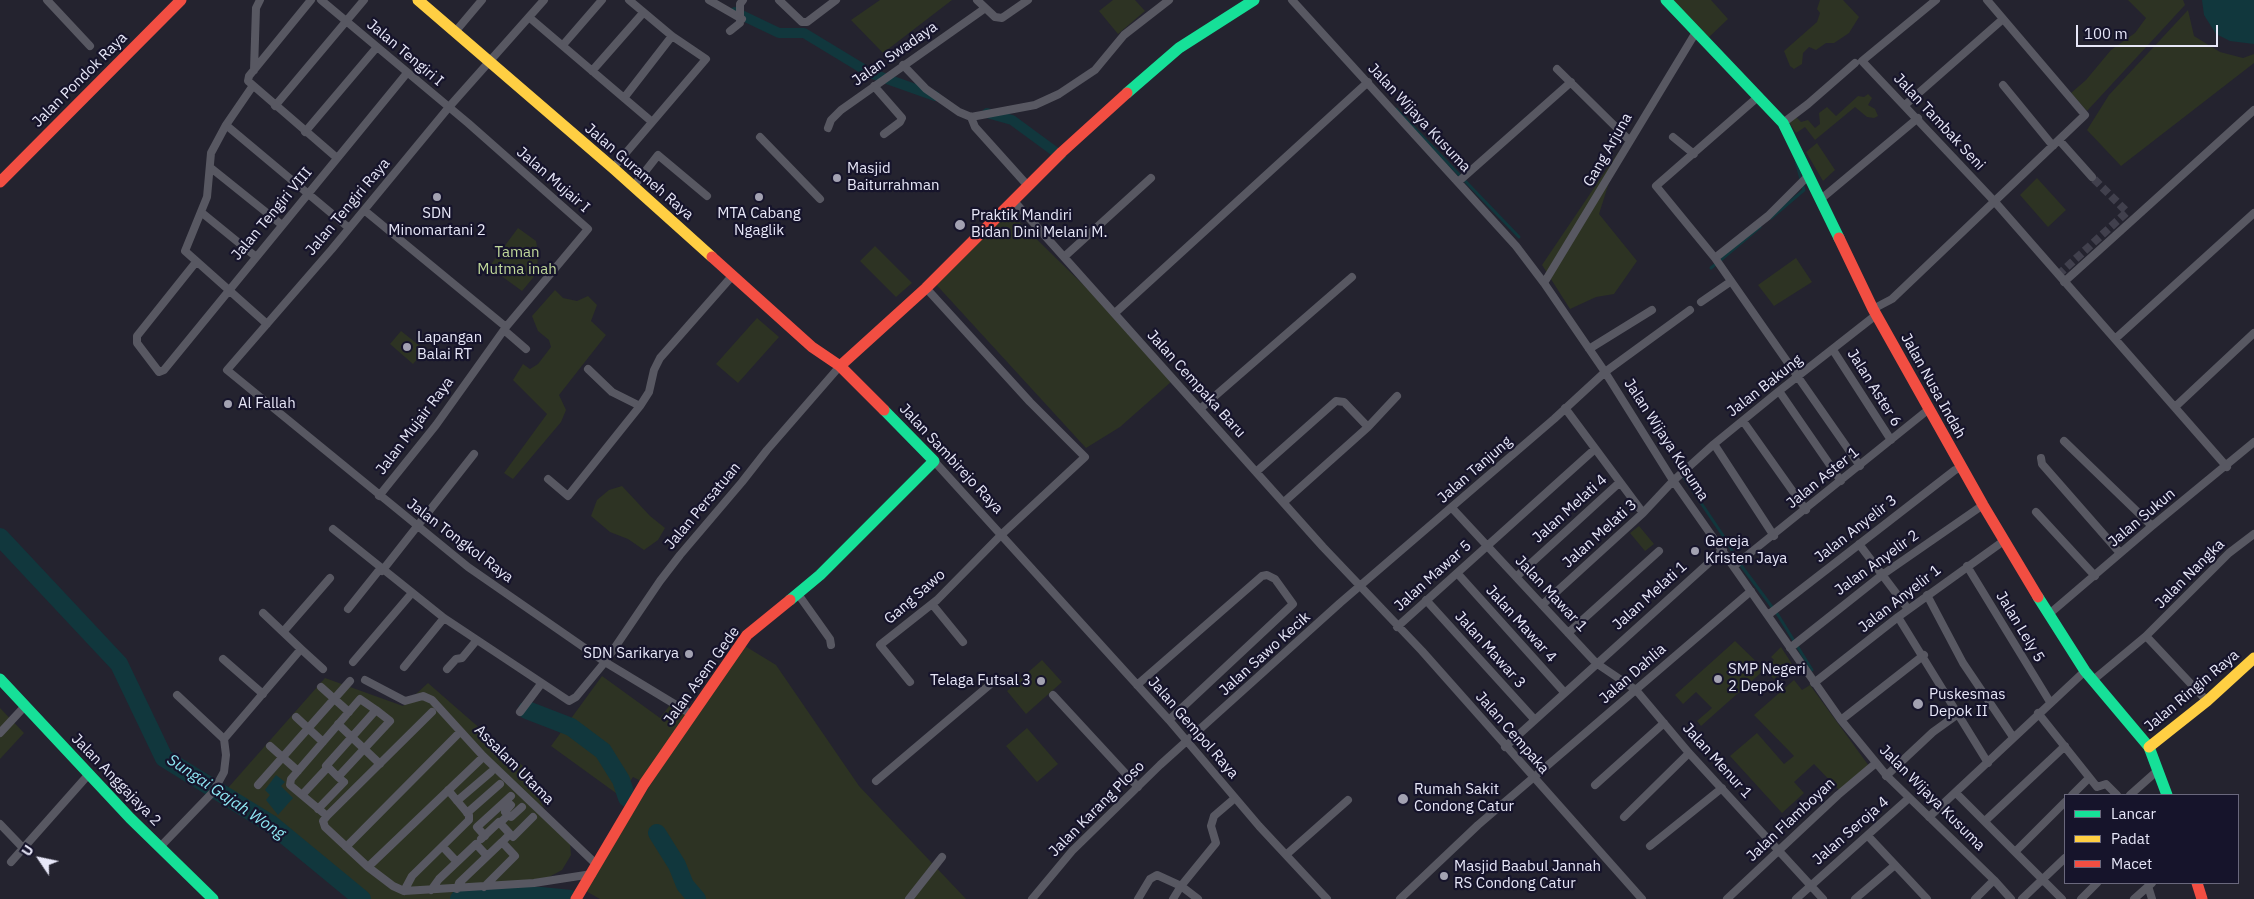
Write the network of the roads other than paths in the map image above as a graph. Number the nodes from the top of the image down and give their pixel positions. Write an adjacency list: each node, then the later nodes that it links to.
1 (47, 0): 35 (street)
2 (181, 0): 75 (street, Jalan Pondok Raya)
3 (260, 0): 41 (street)
4 (311, 0): 41 (street)
5 (321, 0): 29 (street, Jalan Tengiri I)
6 (364, 0): 29 (street)
7 (418, 0): 31 (street, Jalan Gurameh Raya)
8 (482, 0): 31 (street)
9 (544, 0): 27 (street, Jalan Tengiri Raya)
10 (602, 0): 34 (street)
11 (629, 0): 25 (street)
12 (709, 0): 26 (street)
13 (743, 0): 26 (street)
14 (779, 0): 15 (street)
15 (836, 0)
16 (977, 0): 24 (street)
17 (1028, 0): 24 (street)
18 (1169, 0): 55 (street)
19 (1254, 0): 77 (street)
20 (1292, 0): 44 (street, Jalan Wijaya Kusuma)
21 (1666, 0): 32 (street, Jalan Nusa Indah)
22 (1936, 0): 38 (street)
23 (1987, 0): 28 (street)
24 (984, 9): 39 (street, Jalan Swadaya)
25 (643, 13): 33 (street); 42 (street)
26 (742, 17): 30 (street)
27 (530, 18): 34 (street); 37 (street, Jalan Tengiri Raya)
28 (2003, 19): 51 (street); 67 (street, Jalan Bakung)
29 (346, 21): 36 (street, Jalan Tengiri I); 52 (street)
30 (730, 31)
31 (456, 32): 37 (street, Jalan Gurameh Raya)
32 (1696, 32): 49 (street, Jalan Nusa Indah); 66 (street, Gang Arjuna)
33 (672, 36): 50 (street); 57 (street)
34 (563, 45): 42 (street)
35 (90, 46)
36 (377, 47): 43 (street, Jalan Tengiri I); 62 (street)
37 (490, 62): 53 (street, Jalan Tengiri Raya); 71 (street, Jalan Gurameh Raya)
38 (1859, 62): 51 (street, Jalan Tambak Seni); 59 (street)
39 (903, 65): 48 (street, Jalan Swadaya); 55 (street)
40 (1557, 69): 45 (street)
41 (254, 70): 46 (street)
42 (592, 71): 50 (street)
43 (407, 73): 53 (street, Jalan Tengiri I); 69 (street, Jalan Tengiri VIII)
44 (1368, 82): 76 (street, Jalan Wijaya Kusuma); 105 (street)
45 (1571, 82): 66 (street); 76 (street)
46 (250, 84): 52 (street); 60 (street)
47 (2003, 84): 67 (street)
48 (875, 85): 61 (street, Jalan Swadaya); 63 (street)
49 (1758, 96): 59 (street, Jalan Nusa Indah); 68 (street)
50 (624, 98): 57 (street)
51 (1905, 105): 56 (street, Jalan Tambak Seni)
52 (275, 106): 62 (street)
53 (449, 108): 85 (street, Jalan Tengiri Raya); 107 (street, Jalan Mujair I)
54 (2251, 112): 58 (street); 97 (street)
55 (971, 117): 77 (street)
56 (1918, 118): 82 (street); 84 (street, Jalan Tambak Seni)
57 (652, 121): 71 (street)
58 (2254, 122)
59 (1783, 123): 72 (street, Jalan Nusa Indah)
60 (226, 125): 70 (street); 79 (street)
61 (828, 128)
62 (305, 132): 69 (street)
63 (884, 134)
64 (760, 137): 81 (street)
65 (1673, 138): 68 (street)
66 (1629, 140): 98 (street, Gang Arjuna)
67 (2056, 143): 73 (street); 84 (street, Jalan Bakung)
68 (1694, 154): 92 (street)
69 (337, 158): 79 (street, Jalan Tengiri VIII)
70 (210, 168): 86 (street); 88 (street)
71 (613, 168): 78 (street, Jalan Gurameh Raya)
72 (1809, 176): 82 (street, Jalan Nusa Indah); 92 (street)
73 (2092, 177)
74 (1152, 178): 91 (street)
75 (0, 182)
76 (1458, 182): 98 (street, Jalan Wijaya Kusuma)
77 (1028, 186): 83 (street)
78 (633, 187): 80 (street); 94 (street, Jalan Gurameh Raya)
79 (308, 194): 88 (street, Jalan Tengiri VIII); 89 (street)
80 (707, 196)
81 (820, 199)
82 (1821, 199): 104 (street, Jalan Nusa Indah)
83 (1013, 200): 91 (street, Jalan Cempaka Baru); 99 (street)
84 (1995, 202): 97 (street, Jalan Tambak Seni); 104 (street, Jalan Bakung)
85 (364, 210): 89 (street, Jalan Tengiri Raya); 107 (street)
86 (201, 212): 90 (street); 93 (street)
87 (2254, 213): 109 (street)
88 (282, 225): 90 (street, Jalan Tengiri VIII)
89 (349, 228): 106 (street, Jalan Tengiri Raya)
90 (255, 256): 100 (street, Jalan Tengiri VIII)
91 (1064, 257): 105 (street, Jalan Cempaka Baru)
92 (1715, 258): 96 (street)
93 (196, 262): 100 (street); 100 (street, Jalan Tengiri VIII)
94 (733, 275): 115 (street, Jalan Gurameh Raya); 120 (street)
95 (1352, 277): 122 (street)
96 (1730, 282): 101 (street); 117 (street)
97 (2064, 282): 109 (street, Jalan Tambak Seni)
98 (1544, 283): 111 (street, Jalan Wijaya Kusuma)
99 (926, 288): 115 (street); 154 (street, Gang Sawo)
100 (228, 290): 106 (street)
101 (1701, 302)
102 (1652, 310): 111 (street)
103 (1690, 310): 116 (street, Jalan Tanjung)
104 (1875, 312): 112 (street, Jalan Bakung); 124 (street, Jalan Nusa Indah)
105 (1115, 313): 122 (street, Jalan Cempaka Baru)
106 (267, 324): 114 (street, Jalan Tengiri Raya)
107 (505, 329): 110 (street); 143 (street, Jalan Mujair Raya)
108 (2254, 333): 121 (street)
109 (2115, 339): 121 (street, Jalan Tambak Seni)
110 (526, 349)
111 (1588, 349): 116 (street, Jalan Wijaya Kusuma)
112 (1833, 350): 117 (street, Jalan Bakung); 127 (street, Jalan Aster 6)
113 (588, 369): 120 (street)
114 (227, 370): 143 (street, Jalan Tongkol Raya)
115 (836, 371): 134 (street, Jalan Sambirejo Raya); 199 (street, Jalan Persatuan)
116 (1604, 372): 123 (street, Jalan Tanjung); 140 (street, Jalan Wijaya Kusuma)
117 (1799, 376): 118 (street, Jalan Bakung); 135 (street)
118 (1779, 391): 125 (street, Jalan Bakung); 141 (street)
119 (1398, 396): 126 (street)
120 (640, 406): 139 (street)
121 (2175, 407): 136 (street, Jalan Tambak Seni)
122 (1200, 408): 138 (street, Jalan Cempaka Baru)
123 (1565, 408): 131 (street); 146 (street, Jalan Tanjung)
124 (1929, 408): 127 (street, Jalan Aster 1); 137 (street, Jalan Nusa Indah)
125 (1743, 421): 130 (street, Jalan Bakung); 147 (street)
126 (1368, 427): 138 (street); 144 (street)
127 (1891, 440): 135 (street, Jalan Aster 1)
128 (2064, 441): 151 (street)
129 (2254, 442): 136 (street, Jalan Sukun)
130 (1714, 444): 140 (street, Jalan Bakung); 155 (street)
131 (1595, 449): 142 (street); 158 (street, Jalan Mawar 5)
132 (474, 454): 150 (street)
133 (2041, 458): 161 (street)
134 (934, 461): 154 (street, Jalan Sambirejo Raya); 174 (street, Jalan Asem Gede)
135 (1860, 466): 141 (street, Jalan Aster 1)
136 (2227, 467): 151 (street, Jalan Sukun)
137 (1962, 468): 145 (street, Jalan Nusa Indah); 157 (street, Jalan Anyelir 3)
138 (1256, 472): 144 (street, Jalan Cempaka Baru)
139 (548, 479)
140 (1673, 480): 149 (street, Jalan Melati 3); 159 (street, Jalan Wijaya Kusuma)
141 (1841, 481): 147 (street, Jalan Aster 1)
142 (1620, 482): 149 (street); 169 (street, Jalan Melati 4)
143 (379, 496): 150 (street, Jalan Tongkol Raya)
144 (1284, 502): 171 (street, Jalan Cempaka Baru)
145 (1983, 505): 156 (street, Jalan Nusa Indah); 166 (street, Jalan Anyelir 2)
146 (1452, 508): 158 (street, Jalan Mawar 1); 171 (street, Jalan Tanjung)
147 (1806, 510): 155 (street, Jalan Aster 1)
148 (2036, 512): 168 (street)
149 (1643, 513): 178 (street, Jalan Melati 3)
150 (418, 526): 164 (street); 199 (street, Jalan Tongkol Raya)
151 (2152, 526): 161 (street, Jalan Sukun)
152 (333, 529): 164 (street)
153 (2254, 534): 189 (street, Jalan Nangka)
154 (1001, 535): 167 (street, Jalan Sambirejo Raya); 177 (street, Gang Sawo)
155 (1774, 536): 162 (street, Jalan Aster 1)
156 (2005, 540): 163 (street, Jalan Anyelir 1); 183 (street, Jalan Nusa Indah)
157 (1859, 544): 166 (street); 182 (street, Jalan Anyelir 3)
158 (1488, 546): 165 (street, Jalan Mawar 5); 169 (street, Jalan Mawar 1)
159 (1723, 550): 162 (street, Jalan Wijaya Kusuma); 200 (street, Jalan Melati 1)
160 (1659, 551): 188 (street)
161 (2120, 553): 168 (street, Jalan Sukun)
162 (1737, 564): 172 (street, Jalan Wijaya Kusuma)
163 (1967, 566): 175 (street, Jalan Anyelir 1); 222 (street, Jalan Lely 5)
164 (381, 570): 173 (street); 179 (street)
165 (1458, 574): 176 (street, Jalan Mawar 5); 216 (street, Jalan Mawar 4)
166 (1882, 575): 180 (street); 193 (street, Jalan Anyelir 2)
167 (1037, 576): 213 (street, Jalan Gempol Raya)
168 (2095, 576): 183 (street, Jalan Sukun)
169 (1516, 577): 178 (street, Jalan Mawar 1)
170 (330, 578): 187 (street)
171 (1360, 586): 186 (street, Jalan Cempaka); 244 (street, Jalan Sawo Kecik)
172 (1751, 591): 182 (street, Jalan Wijaya Kusuma); 215 (street, Jalan Dahlia)
173 (411, 594): 185 (street); 198 (street)
174 (798, 594): 192 (street); 229 (street, Jalan Asem Gede)
175 (1927, 595): 180 (street, Jalan Anyelir 1); 241 (street)
176 (1426, 600): 186 (street, Jalan Mawar 5); 232 (street, Jalan Mawar 3)
177 (932, 604): 191 (street); 209 (street, Gang Sawo)
178 (1542, 605): 188 (street, Jalan Mawar 1)
179 (348, 609)
180 (1908, 610): 184 (street, Jalan Anyelir 1)
181 (263, 613): 187 (street)
182 (1771, 613): 193 (street, Jalan Wijaya Kusuma)
183 (2048, 615): 204 (street, Jalan Nusa Indah)
184 (1898, 616): 195 (street); 211 (street, Jalan Anyelir 1)
185 (444, 618): 190 (street); 201 (street)
186 (1397, 626): 247 (street, Jalan Cempaka)
187 (283, 632): 194 (street)
188 (1568, 633): 200 (street, Jalan Mawar 1)
189 (2146, 636): 208 (street, Jalan Nangka); 221 (street)
190 (476, 641): 203 (street); 212 (street)
191 (963, 642)
192 (831, 645)
193 (1793, 645): 211 (street, Jalan Wijaya Kusuma)
194 (301, 649): 202 (street); 217 (street)
195 (1924, 656): 230 (street); 234 (street)
196 (2254, 658): 221 (street, Jalan Ringin Raya)
197 (223, 659): 217 (street)
198 (353, 662)
199 (605, 662): 212 (street, Jalan Persatuan); 229 (street, Jalan Tongkol Raya)
200 (1596, 663): 215 (street, Jalan Mawar 1); 216 (street, Jalan Melati 1)
201 (404, 667)
202 (323, 669)
203 (447, 669)
204 (2085, 671): 208 (street, Jalan Nusa Indah); 222 (street)
205 (0, 679): 223 (street, Jalan Anggajaya 2)
206 (365, 680): 316 (street, Assalam Utama)
207 (350, 681): 220 (street)
208 (2092, 681): 248 (street, Jalan Nusa Indah)
209 (910, 682)
210 (993, 682): 266 (street)
211 (1814, 682): 234 (street, Jalan Wijaya Kusuma)
212 (541, 684): 227 (street)
213 (1137, 685): 233 (street, Jalan Gempol Raya); 233 (street)
214 (321, 687): 220 (street)
215 (1636, 690): 235 (street, Jalan Menur 1); 264 (street, Jalan Dahlia)
216 (1564, 692): 232 (street, Jalan Melati 1)
217 (263, 694): 242 (street)
218 (177, 695): 242 (street)
219 (1053, 695): 270 (street)
220 (334, 699): 225 (street); 237 (street)
221 (2207, 701): 248 (street, Jalan Ringin Raya)
222 (2050, 702): 228 (street)
223 (25, 706): 238 (street); 261 (street, Jalan Anggajaya 2)
224 (376, 710): 225 (street); 240 (street); 249 (street)
225 (349, 712): 236 (street)
226 (432, 712): 256 (street)
227 (520, 712)
228 (2038, 713): 241 (street); 246 (street)
229 (691, 714): 316 (street, Jalan Asem Gede)
230 (1958, 714): 255 (street); 262 (street)
231 (296, 717): 237 (street)
232 (1534, 719): 247 (street, Jalan Melati 1)
233 (1169, 720): 244 (street, Jalan Gempol Raya)
234 (1841, 720): 254 (street, Jalan Wijaya Kusuma)
235 (1664, 723): 250 (street, Jalan Menur 1); 269 (street)
236 (338, 724): 240 (street); 243 (street)
237 (308, 728): 243 (street); 252 (street)
238 (0, 733)
239 (457, 735): 303 (street)
240 (352, 737): 249 (street); 257 (street)
241 (2014, 737): 255 (street)
242 (224, 739): 301 (street)
243 (323, 742): 251 (street)
244 (1187, 742): 270 (street, Jalan Karang Ploso); 279 (street, Jalan Gempol Raya)
245 (270, 746): 252 (street)
246 (2065, 746): 265 (street); 292 (street)
247 (1506, 747): 264 (street, Jalan Cempaka)
248 (2149, 747): 259 (street, Jalan Nusa Indah)
249 (364, 749): 256 (street); 263 (street)
250 (1689, 753): 271 (street, Jalan Menur 1); 290 (street)
251 (312, 754): 257 (street); 258 (street)
252 (282, 757): 258 (street); 268 (street)
253 (480, 760): 272 (street)
254 (1876, 763): 262 (street, Jalan Wijaya Kusuma); 306 (street, Jalan Flamboyan)
255 (1988, 763): 273 (street)
256 (380, 764): 287 (street)
257 (327, 767): 263 (street); 278 (street)
258 (298, 771): 278 (street)
259 (2157, 771): 276 (street); 277 (street, Jalan Nusa Indah)
260 (491, 772): 282 (street)
261 (89, 774): 301 (street, Jalan Anggajaya 2); 305 (street)
262 (1886, 776): 280 (street, Jalan Wijaya Kusuma)
263 (338, 777): 285 (street)
264 (1533, 777): 337 (street, Jalan Dahlia); 338 (street, Jalan Cempaka)
265 (2089, 778): 274 (street); 275 (street)
266 (876, 781)
267 (500, 784): 288 (street)
268 (258, 785)
269 (1595, 785)
270 (1138, 787): 332 (street, Jalan Karang Ploso)
271 (1722, 788): 302 (street); 306 (street, Jalan Menur 1)
272 (448, 790): 282 (street); 315 (street)
273 (1956, 793): 291 (street); 292 (street)
274 (2073, 794)
275 (2116, 794)
276 (2131, 794)
277 (2167, 794)
278 (302, 795): 285 (street)
279 (1235, 798): 308 (street, Jalan Gempol Raya); 323 (street)
280 (1909, 798): 291 (street, Jalan Wijaya Kusuma); 298 (street, Jalan Seroja 4)
281 (1348, 800): 308 (street)
282 (457, 801): 288 (street)
283 (2064, 803): 307 (street)
284 (522, 807): 286 (street)
285 (318, 809): 287 (street)
286 (508, 815): 293 (street); 295 (street)
287 (327, 816): 303 (street)
288 (468, 816): 295 (street); 304 (street)
289 (532, 817): 296 (street)
290 (1624, 817)
291 (1929, 817): 318 (street, Jalan Wijaya Kusuma)
292 (1985, 821): 307 (street)
293 (500, 823): 296 (street); 297 (street)
294 (0, 824): 305 (street)
295 (477, 827): 297 (street)
296 (510, 834): 299 (street)
297 (485, 836): 300 (street)
298 (1868, 836): 314 (street); 321 (street, Jalan Seroja 4)
299 (502, 842): 309 (street); 324 (street)
300 (476, 844): 309 (street); 313 (street)
301 (160, 846): 329 (street, Jalan Anggajaya 2)
302 (1650, 846)
303 (346, 847): 315 (street)
304 (443, 847): 313 (street); 327 (street)
305 (23, 848): 312 (street)
306 (1779, 849): 321 (street, Jalan Menur 1); 339 (street, Jalan Flamboyan)
307 (2015, 852): 317 (street)
308 (1287, 854): 336 (street, Jalan Gempol Raya)
309 (487, 856): 325 (street)
310 (942, 857): 331 (street)
311 (2064, 859): 317 (street)
312 (11, 862)
313 (457, 862): 326 (street)
314 (1895, 865): 328 (street); 342 (street)
315 (368, 867): 327 (street)
316 (592, 873): 324 (street); 330 (street, Jalan Asem Gede)
317 (2043, 879): 345 (street); 346 (street)
318 (1994, 880): 343 (street); 344 (street, Jalan Wijaya Kusuma)
319 (2095, 884): 347 (street)
320 (2197, 884): 350 (street)
321 (1812, 885): 340 (street, Jalan Seroja 4); 341 (street, Jalan Menur 1)
322 (2150, 885): 348 (street); 349 (street)
323 (1181, 886): 333 (street); 334 (street); 335 (street)
324 (484, 887): 325 (street)
325 (457, 889): 326 (street)
326 (431, 890): 327 (street)
327 (404, 891)
328 (1922, 898)
329 (213, 899)
330 (576, 899)
331 (909, 899)
332 (1032, 899)
333 (1138, 899)
334 (1173, 899)
335 (1198, 899)
336 (1327, 899)
337 (1400, 899)
338 (1642, 899)
339 (1727, 899)
340 (1796, 899)
341 (1823, 899)
342 (1855, 899)
343 (1975, 899)
344 (2011, 899)
345 (2022, 899)
346 (2062, 899)
347 (2081, 899)
348 (2134, 899)
349 (2152, 899)
350 (2202, 899)

